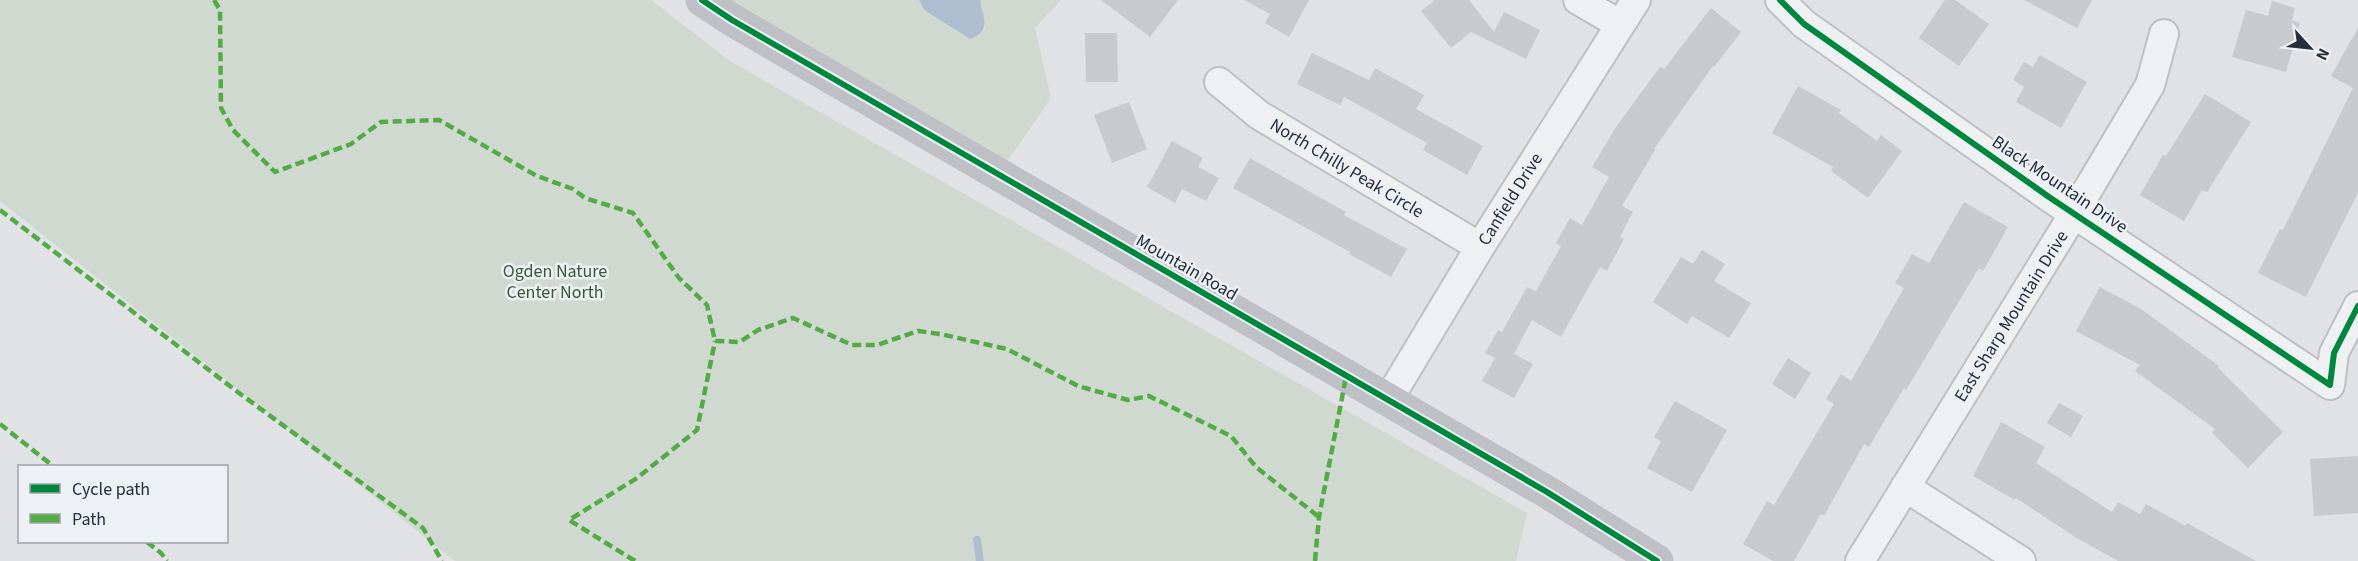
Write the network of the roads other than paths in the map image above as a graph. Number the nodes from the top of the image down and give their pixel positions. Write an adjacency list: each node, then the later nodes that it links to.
1 (702, 0): 11 (street, Mountain Road)
2 (1578, 0): 5 (street)
3 (1636, 0): 5 (street, Canfield Drive)
4 (1780, 0): 8 (street, Black Mountain Drive)
5 (1619, 24): 9 (street, Canfield Drive)
6 (2164, 34): 8 (street, East Sharp Mountain Drive)
7 (1219, 82): 9 (street, North Chilly Peak Circle)
8 (2074, 213): 10 (street, Black Mountain Drive); 12 (street, East Sharp Mountain Drive)
9 (1479, 247): 11 (street, Canfield Drive)
10 (2358, 306)
11 (1388, 400): 13 (street, Mountain Road)
12 (1905, 487): 14 (street, East Sharp Mountain Drive); 15 (street)
13 (1657, 561)
14 (1860, 561)
15 (2021, 561)

